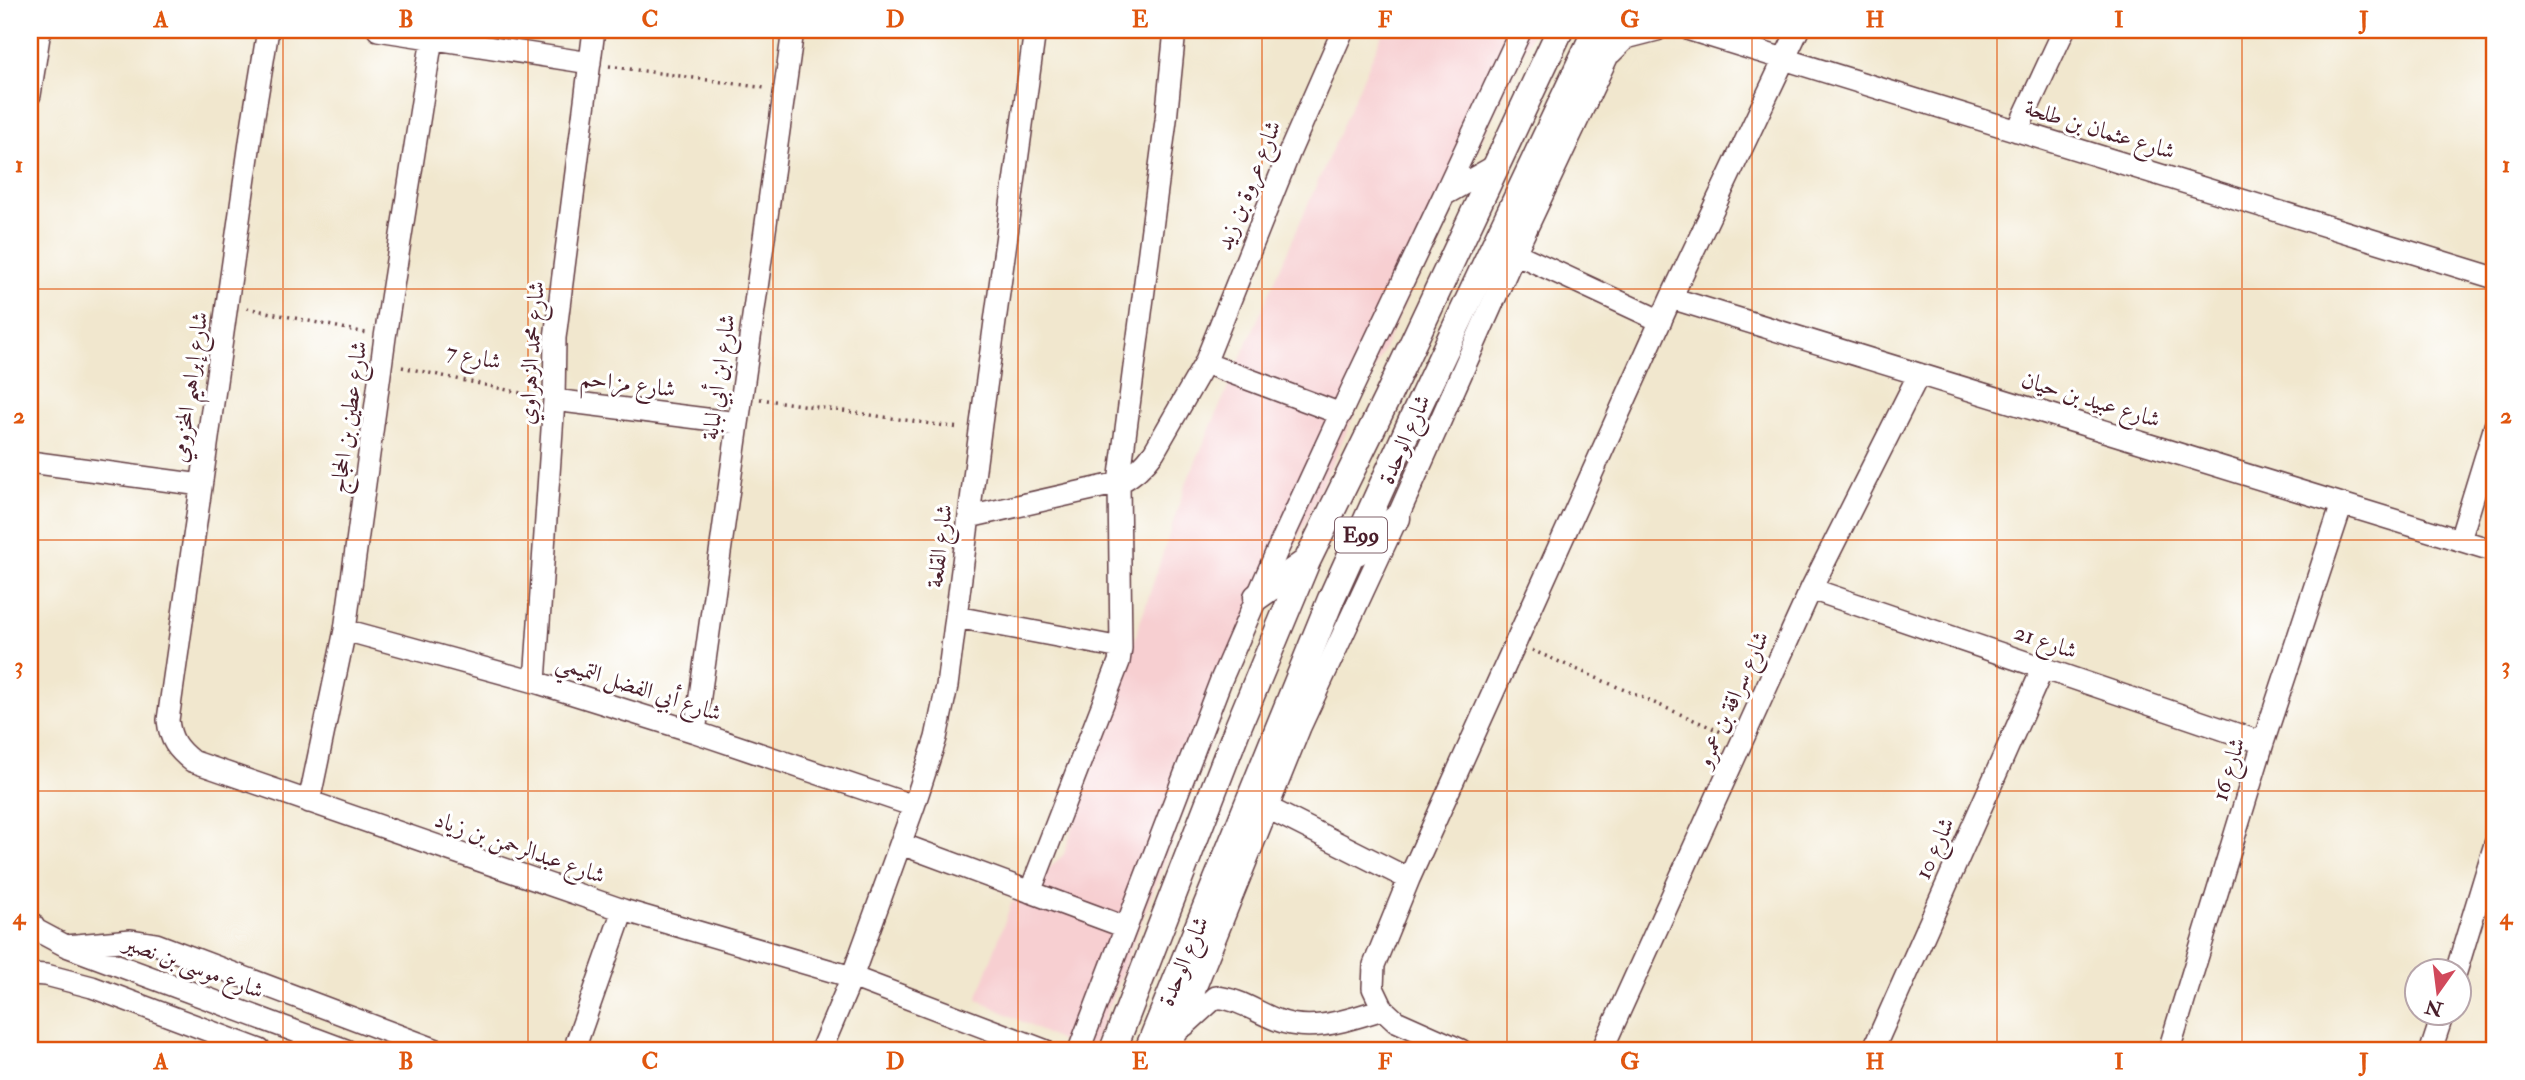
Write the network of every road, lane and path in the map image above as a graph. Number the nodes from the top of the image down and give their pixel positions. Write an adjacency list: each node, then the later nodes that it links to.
1 (40, 30): 22 (street)
2 (268, 30): 29 (street, شارع إبراهيم المخزومي)
3 (378, 30): 17 (street)
4 (594, 30): 20 (street, شارع محمد الزهراوي)
5 (793, 30): 21 (street, شارع ابن أبي لبابة)
6 (1035, 30): 40 (street, شارع القلعة)
7 (1175, 30): 42 (street)
8 (1343, 30): 33 (street, شارع عروة بن زيد)
9 (1521, 30): 25 (street)
10 (1560, 30): 24 (main road, شارع الوحدة / E99)
11 (1596, 30): 49 (main road, شارع الوحدة / E99)
12 (1619, 30): 18 (street)
13 (1657, 30): 18 (street)
14 (1690, 30): 19 (street, شارع عثمان بن طلحة)
15 (1797, 30): 19 (street)
16 (2064, 30): 23 (street)
17 (432, 38): 20 (street); 31 (street, شارع عطين بن الحجاج)
18 (1609, 54): 26 (street)
19 (1784, 59): 23 (street, شارع عثمان بن طلحة); 28 (street)
20 (590, 63): 21 (path); 36 (street, شارع محمد الزهراوي)
21 (784, 91): 35 (street, شارع ابن أبي لبابة)
22 (30, 95)
23 (2017, 131): 27 (street, شارع عثمان بن طلحة)
24 (1495, 166): 25 (street); 50 (main road, شارع الوحدة / E99)
25 (1444, 195): 37 (street)
26 (1515, 253): 30 (street); 46 (street)
27 (2495, 278)
28 (1671, 298): 30 (street); 34 (street, شارع عبيد بن حيان)
29 (227, 304): 31 (path); 43 (street, شارع إبراهيم المخزومي)
30 (1661, 321): 55 (street)
31 (385, 337): 32 (street, شارع عطين بن الحجاج)
32 (382, 363): 36 (path, شارع 7); 54 (street, شارع عطين بن الحجاج)
33 (1205, 363): 37 (street); 42 (street, شارع عروة بن زيد)
34 (1919, 374): 44 (street, شارع عبيد بن حيان); 51 (street, شارع سراقة بن عمرو)
35 (741, 397): 38 (street, شارع ابن أبي لبابة); 40 (path)
36 (554, 400): 38 (street, شارع مزاحم); 58 (street, شارع محمد الزهراوي)
37 (1341, 414): 52 (street)
38 (738, 423): 59 (street, شارع ابن أبي لبابة)
39 (2495, 426): 47 (street)
40 (980, 431): 45 (street, شارع القلعة)
41 (30, 462): 43 (street)
42 (1119, 483): 45 (street); 56 (street)
43 (201, 485): 62 (street, شارع إبراهيم المخزومي)
44 (2342, 504): 47 (street, شارع عبيد بن حيان); 61 (street, شارع 16)
45 (969, 517): 53 (street, شارع القلعة)
46 (1397, 518): 49 (main road); 65 (street)
47 (2460, 540): 48 (street, شارع عبيد بن حيان)
48 (2495, 551)
49 (1351, 558): 88 (main road, شارع الوحدة / E99)
50 (1307, 561): 52 (main road); 87 (main road, شارع الوحدة / E99)
51 (1811, 589): 57 (street, شارع 21); 60 (street, شارع سراقة بن عمرو)
52 (1257, 597): 72 (street)
53 (956, 617): 56 (street); 64 (street, شارع القلعة)
54 (345, 630): 58 (street, شارع أبي الفضل التميمي); 63 (street, شارع عطين بن الحجاج)
55 (1516, 643): 60 (path); 68 (street)
56 (1121, 648): 69 (street)
57 (2043, 668): 61 (street, شارع 21); 92 (street, شارع 10)
58 (536, 682): 59 (street, شارع أبي الفضل التميمي)
59 (695, 732): 64 (street, شارع أبي الفضل التميمي)
60 (1742, 741): 91 (street, شارع سراقة بن عمرو)
61 (2263, 743): 93 (street, شارع 16)
62 (178, 750): 63 (street, شارع عبدالرحمن بن زياد)
63 (309, 802): 70 (street, شارع عبدالرحمن بن زياد)
64 (914, 806): 66 (street, شارع القلعة)
65 (1268, 808): 68 (street); 79 (street)
66 (901, 844): 69 (street); 76 (street, شارع القلعة)
67 (2495, 844): 74 (street)
68 (1409, 878): 77 (street)
69 (1030, 892): 72 (street)
70 (623, 910): 76 (street, شارع عبدالرحمن بن زياد); 80 (street)
71 (30, 921): 73 (street, شارع موسى بن نصير)
72 (1125, 927): 86 (street)
73 (66, 946): 82 (street, شارع موسى بن نصير); 83 (street)
74 (2460, 958)
75 (30, 974): 81 (street)
76 (852, 977): 84 (street, شارع القلعة); 85 (street, شارع عبدالرحمن بن زياد)
77 (1383, 1009): 79 (street); 90 (street)
78 (2438, 1028): 94 (street)
79 (1177, 1033): 89 (street)
80 (574, 1047)
81 (260, 1050)
82 (346, 1050)
83 (437, 1050)
84 (821, 1050)
85 (1044, 1050)
86 (1079, 1050)
87 (1112, 1050)
88 (1148, 1050)
89 (1163, 1050)
90 (1461, 1050)
91 (1602, 1050)
92 (1875, 1050)
93 (2168, 1050)
94 (2431, 1050)

